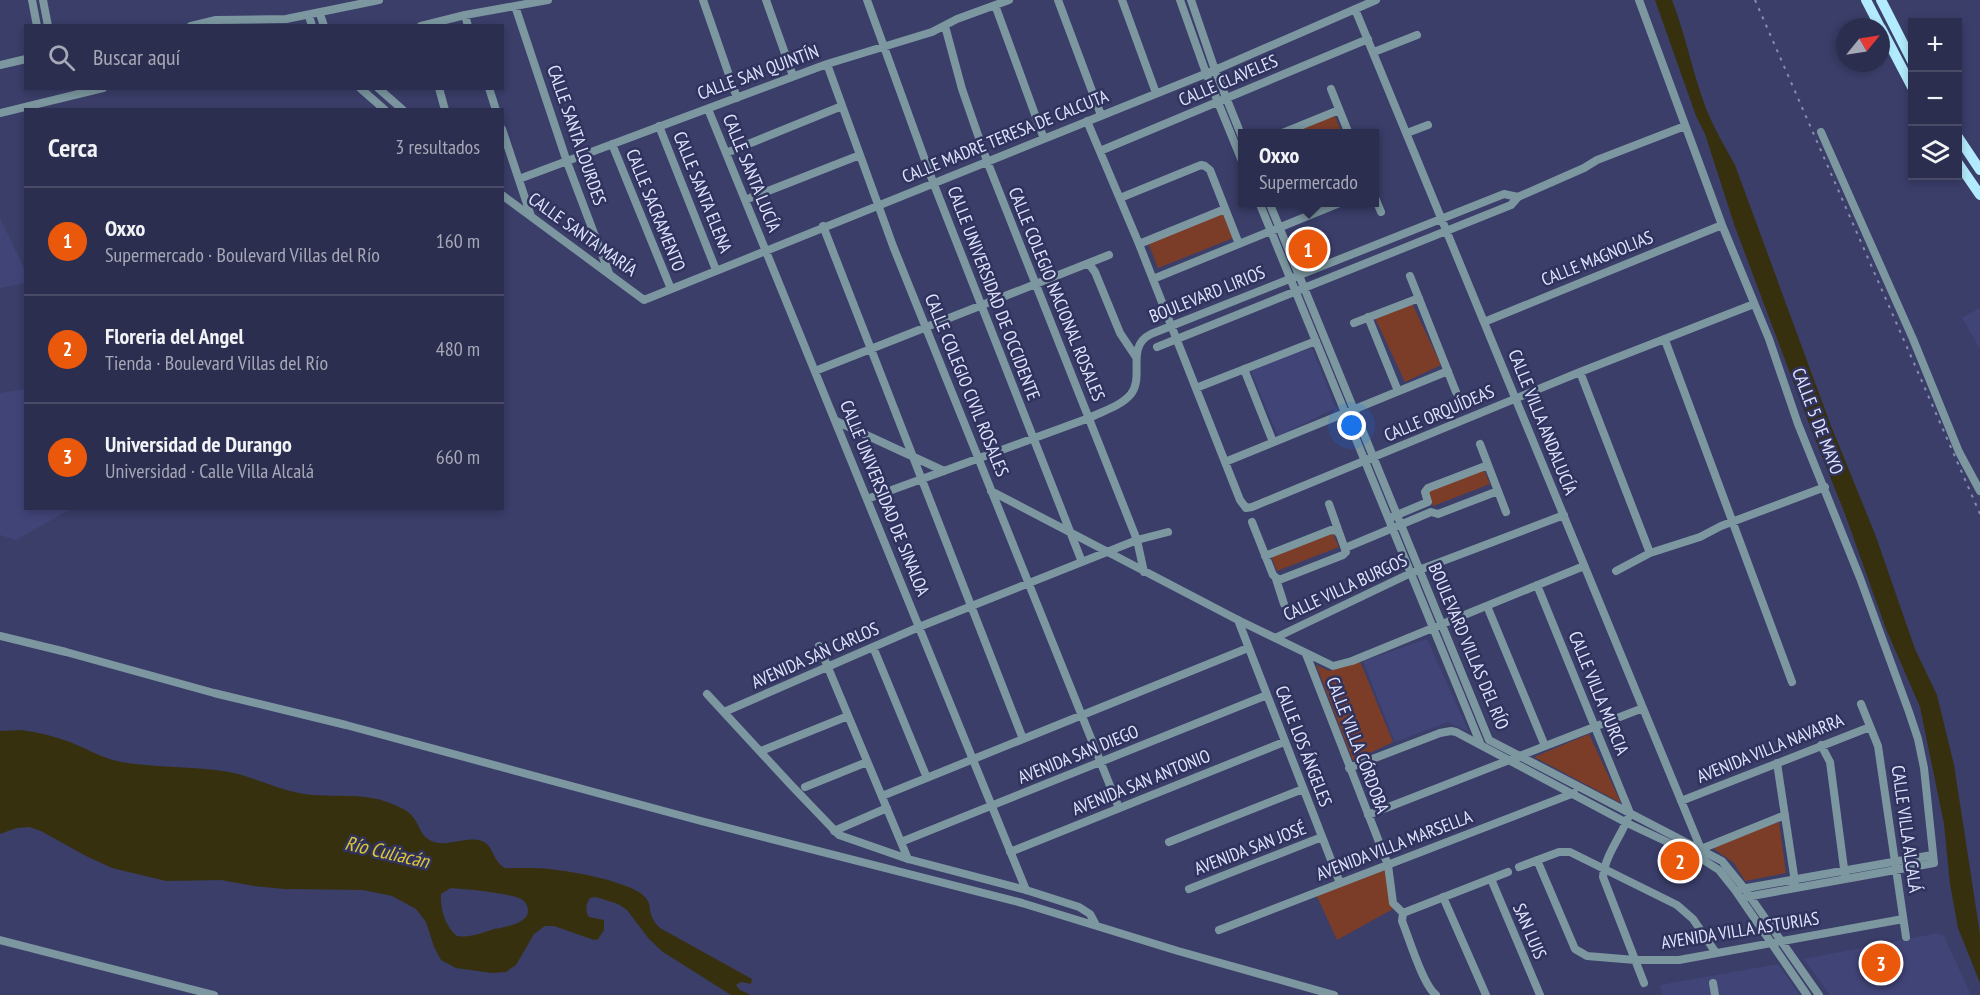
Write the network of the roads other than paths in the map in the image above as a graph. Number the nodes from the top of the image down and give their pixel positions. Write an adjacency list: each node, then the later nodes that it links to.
1 (32, 0): 25 (street)
2 (43, 0): 26 (street)
3 (379, 0): 20 (street)
4 (548, 0): 18 (street)
5 (703, 0): 53 (street)
6 (766, 0): 44 (street)
7 (867, 0): 36 (street, CALLE UNIVERSIDAD DE OCCIDENTE)
8 (1009, 0): 17 (street, CALLE SAN QUINTÍN)
9 (1058, 0): 64 (street)
10 (1122, 0): 52 (street)
11 (1180, 0): 43 (street)
12 (1191, 0): 42 (street)
13 (1376, 0): 19 (street, CALLE MADRE TERESA DE CALCUTA)
14 (1639, 0): 68 (street, CALLE 5 DE MAYO)
15 (1866, 0): 23 (main road)
16 (1881, 0): 24 (main road)
17 (995, 5): 32 (street, CALLE SAN QUINTÍN); 75 (street)
18 (515, 6): 21 (street); 83 (street, CALLE SANTA LOURDES)
19 (1355, 9): 34 (street, CALLE VILLA ANDALUCÍA); 42 (street, CALLE MADRE TERESA DE CALCUTA)
20 (320, 14): 22 (street); 29 (street)
21 (465, 15): 30 (street); 31 (street)
22 (309, 16): 27 (street); 28 (street)
23 (1876, 18)
24 (1891, 21): 38 (main road)
25 (37, 24)
26 (48, 24)
27 (199, 24)
28 (311, 24)
29 (323, 24)
30 (429, 24)
31 (467, 24)
32 (945, 26): 36 (street, CALLE SAN QUINTÍN); 82 (street, CALLE COLEGIO NACIONAL ROSALES)
33 (1417, 35): 37 (street)
34 (1368, 39): 37 (street, CALLE VILLA ANDALUCÍA); 54 (street, CALLE CLAVELES)
35 (1890, 45): 45 (main road)
36 (885, 46): 40 (street, CALLE SAN QUINTÍN); 87 (street, CALLE UNIVERSIDAD DE OCCIDENTE)
37 (1374, 52): 73 (street, CALLE VILLA ANDALUCÍA)
38 (1908, 53)
39 (24, 59): 41 (street)
40 (827, 64): 44 (street, CALLE SAN QUINTÍN); 56 (street, CALLE COLEGIO CIVIL ROSALES)
41 (0, 65)
42 (1215, 70): 43 (street, CALLE MADRE TERESA DE CALCUTA); 54 (street)
43 (1206, 73): 52 (street, CALLE MADRE TERESA DE CALCUTA); 54 (street)
44 (793, 76): 53 (street, CALLE SAN QUINTÍN)
45 (1908, 79)
46 (1331, 89): 62 (street)
47 (95, 90): 63 (street)
48 (362, 90): 55 (street)
49 (381, 90): 55 (street); 58 (street)
50 (440, 90): 59 (street)
51 (490, 90): 60 (street)
52 (1156, 93): 64 (street, CALLE MADRE TERESA DE CALCUTA)
53 (736, 98): 61 (street, CALLE SAN QUINTÍN)
54 (1222, 100): 71 (street); 78 (street); 79 (street, CALLE CLAVELES)
55 (374, 101): 57 (street)
56 (842, 106): 80 (street); 81 (street, CALLE COLEGIO CIVIL ROSALES)
57 (383, 108)
58 (401, 108)
59 (445, 108)
60 (495, 108)
61 (708, 109): 67 (street, CALLE SAN QUINTÍN); 80 (street, CALLE SANTA LUCÍA)
62 (1339, 110): 69 (street); 70 (street)
63 (0, 113)
64 (1101, 115): 65 (street, CALLE MADRE TERESA DE CALCUTA)
65 (1087, 121): 75 (street, CALLE MADRE TERESA DE CALCUTA); 79 (street)
66 (1428, 124): 73 (street)
67 (659, 126): 77 (street, CALLE SAN QUINTÍN); 111 (street, CALLE SANTA ELENA)
68 (1685, 126): 90 (street, BOULEVARD LIRIOS); 102 (street, CALLE 5 DE MAYO)
69 (1297, 129)
70 (1347, 129)
71 (1238, 130)
72 (1821, 132): 158 (street)
73 (1407, 133): 101 (street, CALLE VILLA ANDALUCÍA)
74 (504, 135): 86 (street)
75 (1044, 139): 82 (street, CALLE MADRE TERESA DE CALCUTA)
76 (1962, 143): 85 (main road)
77 (612, 144): 83 (street, CALLE SAN QUINTÍN); 117 (street, CALLE SACRAMENTO)
78 (1238, 149)
79 (1101, 151): 91 (street)
80 (726, 153): 92 (street, CALLE SANTA LUCÍA)
81 (860, 155): 92 (street); 93 (street, CALLE COLEGIO CIVIL ROSALES)
82 (987, 161): 87 (street, CALLE MADRE TERESA DE CALCUTA); 116 (street, CALLE COLEGIO NACIONAL ROSALES)
83 (567, 162): 86 (street, CALLE SAN QUINTÍN); 112 (street, CALLE SANTA LOURDES)
84 (1962, 169): 88 (main road)
85 (1980, 170)
86 (519, 179): 100 (street)
87 (933, 182): 93 (street, CALLE MADRE TERESA DE CALCUTA); 122 (street, CALLE UNIVERSIDAD DE OCCIDENTE)
88 (1980, 195)
89 (504, 196): 100 (street, CALLE SANTA MARÍA)
90 (1518, 197): 101 (street, BOULEVARD LIRIOS); 105 (street, BOULEVARD LIRIOS)
91 (1120, 198): 98 (street); 106 (street)
92 (745, 201): 108 (street, CALLE SANTA LUCÍA)
93 (878, 204): 103 (street, CALLE MADRE TERESA DE CALCUTA); 127 (street, CALLE COLEGIO CIVIL ROSALES)
94 (1262, 207): 104 (street, BOULEVARD VILLAS DEL RÍO)
95 (1270, 207): 104 (street, BOULEVARD VILLAS DEL RÍO)
96 (1321, 207): 104 (street)
97 (1379, 207): 99 (street)
98 (1225, 209): 106 (street); 107 (street)
99 (1381, 212)
100 (531, 216): 112 (street, CALLE SANTA MARÍA)
101 (1442, 218): 105 (street, CALLE VILLA ANDALUCÍA); 114 (street, BOULEVARD LIRIOS)
102 (1722, 225): 121 (street, CALLE 5 DE MAYO); 124 (street, CALLE MAGNOLIAS)
103 (823, 226): 108 (street, CALLE MADRE TERESA DE CALCUTA); 132 (street)
104 (1275, 229): 107 (street); 114 (street, BOULEVARD VILLAS DEL RÍO)
105 (1447, 231): 118 (street, BOULEVARD LIRIOS); 124 (street, CALLE VILLA ANDALUCÍA)
106 (1139, 244): 115 (street)
107 (1239, 244): 115 (street)
108 (765, 250): 111 (street, CALLE MADRE TERESA DE CALCUTA); 135 (street, CALLE UNIVERSIDAD DE SINALOA)
109 (1109, 255): 110 (street)
110 (1089, 264): 116 (street); 133 (street)
111 (717, 270): 117 (street, CALLE MADRE TERESA DE CALCUTA)
112 (609, 273): 120 (street, CALLE SANTA MARÍA)
113 (1410, 276): 119 (street)
114 (1294, 277): 118 (street, BOULEVARD VILLAS DEL RÍO); 126 (street, BOULEVARD LIRIOS)
115 (1153, 279): 126 (street)
116 (1035, 286): 122 (street); 143 (street, CALLE COLEGIO NACIONAL ROSALES)
117 (670, 289): 120 (street, CALLE MADRE TERESA DE CALCUTA)
118 (1300, 290): 128 (street, BOULEVARD LIRIOS); 130 (street, BOULEVARD VILLAS DEL RÍO); 142 (street, BOULEVARD VILLAS DEL RÍO)
119 (1419, 298): 123 (street); 136 (street)
120 (644, 300)
121 (1754, 304): 129 (street, CALLE ORQUÍDEAS); 155 (street, CALLE 5 DE MAYO)
122 (982, 307): 127 (street); 145 (street, CALLE UNIVERSIDAD DE OCCIDENTE)
123 (1368, 317): 125 (street); 139 (street)
124 (1484, 322): 141 (street, CALLE VILLA ANDALUCÍA)
125 (1354, 323)
126 (1171, 327): 128 (street); 133 (street, BOULEVARD LIRIOS)
127 (926, 328): 132 (street); 149 (street, CALLE COLEGIO CIVIL ROSALES)
128 (1176, 340): 131 (street, BOULEVARD LIRIOS); 138 (street)
129 (1665, 340): 137 (street, CALLE ORQUÍDEAS); 165 (street)
130 (1316, 341): 134 (street); 142 (street, BOULEVARD VILLAS DEL RÍO)
131 (1158, 347)
132 (871, 350): 135 (street); 148 (street)
133 (1136, 357): 143 (street)
134 (1244, 369): 138 (street); 146 (street)
135 (815, 371): 144 (street, CALLE UNIVERSIDAD DE SINALOA)
136 (1448, 371): 139 (street); 140 (street)
137 (1580, 372): 141 (street, CALLE ORQUÍDEAS); 172 (street)
138 (1196, 388): 151 (street)
139 (1398, 392): 142 (street)
140 (1456, 392)
141 (1516, 399): 150 (street, CALLE ORQUÍDEAS); 162 (street, CALLE VILLA ANDALUCÍA)
142 (1349, 411): 146 (street); 150 (street, BOULEVARD VILLAS DEL RÍO)
143 (1089, 418): 145 (street); 169 (street, CALLE COLEGIO NACIONAL ROSALES)
144 (836, 421): 148 (street); 159 (street, CALLE UNIVERSIDAD DE SINALOA)
145 (1033, 438): 149 (street); 166 (street, CALLE UNIVERSIDAD DE OCCIDENTE)
146 (1274, 442): 151 (street)
147 (1480, 444): 152 (street)
148 (912, 456): 153 (street); 154 (street)
149 (978, 459): 153 (street); 156 (street, CALLE COLEGIO CIVIL ROSALES)
150 (1369, 460): 151 (street, CALLE ORQUÍDEAS); 164 (street, BOULEVARD VILLAS DEL RÍO)
151 (1225, 462)
152 (1488, 465): 157 (street); 164 (street)
153 (944, 471): 154 (street)
154 (921, 479): 159 (street); 183 (street)
155 (1825, 487): 165 (street); 240 (street, CALLE 5 DE MAYO)
156 (991, 491): 166 (street); 180 (street, CALLE COLEGIO CIVIL ROSALES)
157 (1498, 491): 161 (street); 164 (street)
158 (1980, 491)
159 (867, 499): 187 (street, CALLE UNIVERSIDAD DE SINALOA)
160 (1329, 504): 168 (street)
161 (1506, 512)
162 (1564, 515): 175 (street, CALLE VILLA ANDALUCÍA); 177 (street, CALLE VILLA BURGOS)
163 (1252, 522): 173 (street)
164 (1394, 522): 170 (street); 177 (street, BOULEVARD VILLAS DEL RÍO)
165 (1732, 522): 172 (street); 195 (street)
166 (1070, 531): 171 (street); 174 (street, CALLE UNIVERSIDAD DE OCCIDENTE)
167 (1168, 532): 169 (street, AVENIDA SAN CARLOS)
168 (1340, 535): 170 (street); 173 (street)
169 (1137, 540): 171 (street, AVENIDA SAN CARLOS); 176 (street, CALLE COLEGIO NACIONAL ROSALES)
170 (1345, 548): 179 (street)
171 (1106, 552): 174 (street, AVENIDA SAN CARLOS); 176 (street)
172 (1650, 553): 178 (street)
173 (1265, 556): 179 (street)
174 (1082, 562): 180 (street, AVENIDA SAN CARLOS)
175 (1584, 566): 181 (street); 199 (street, CALLE VILLA ANDALUCÍA)
176 (1144, 572): 185 (street)
177 (1414, 572): 186 (street, BOULEVARD VILLAS DEL RÍO); 189 (street, CALLE VILLA BURGOS)
178 (1616, 572)
179 (1279, 579): 182 (street)
180 (1028, 584): 183 (street, AVENIDA SAN CARLOS); 202 (street, CALLE COLEGIO CIVIL ROSALES)
181 (1537, 585): 184 (street); 203 (street, CALLE VILLA MURCIA)
182 (1284, 604)
183 (971, 606): 187 (street, AVENIDA SAN CARLOS); 205 (street)
184 (1487, 606): 186 (street); 209 (street)
185 (1238, 620): 189 (street); 192 (street, CALLE LOS ÁNGELES)
186 (1437, 626): 193 (street); 207 (street, BOULEVARD VILLAS DEL RÍO); 211 (street, BOULEVARD VILLAS DEL RÍO)
187 (919, 627): 191 (street, AVENIDA SAN CARLOS); 212 (street, CALLE UNIVERSIDAD DE SINALOA)
188 (0, 636): 254 (street)
189 (1275, 638): 193 (street)
190 (819, 646): 194 (street)
191 (873, 647): 194 (street, AVENIDA SAN CARLOS); 218 (street)
192 (1248, 648): 197 (street, CALLE LOS ÁNGELES); 202 (street)
193 (1306, 654): 217 (street, CALLE VILLA CÓRDOBA)
194 (828, 667): 200 (street, AVENIDA SAN CARLOS); 201 (street)
195 (1792, 682)
196 (707, 694): 200 (street)
197 (1267, 696): 206 (street, CALLE LOS ÁNGELES); 215 (street, AVENIDA SAN DIEGO)
198 (1861, 704): 204 (street, CALLE VILLA ALCALÁ)
199 (1643, 708): 203 (street); 223 (street, CALLE VILLA ANDALUCÍA)
200 (724, 712): 210 (street)
201 (848, 716): 210 (street); 214 (street)
202 (1081, 716): 205 (street); 215 (street, CALLE COLEGIO CIVIL ROSALES)
203 (1595, 727): 209 (street); 227 (street, CALLE VILLA MURCIA)
204 (1870, 727): 208 (street, AVENIDA VILLA NAVARRA); 240 (street, CALLE VILLA ALCALÁ)
205 (1023, 739): 212 (street)
206 (1284, 742): 220 (street, CALLE LOS ÁNGELES); 226 (street, AVENIDA SAN ANTONIO)
207 (1481, 745): 213 (street, BOULEVARD VILLAS DEL RÍO); 217 (street)
208 (1821, 745): 216 (street, AVENIDA VILLA NAVARRA); 244 (street)
209 (1545, 746): 211 (street)
210 (760, 751): 231 (street)
211 (1521, 757): 213 (street); 221 (street, BOULEVARD VILLAS DEL RÍO)
212 (972, 760): 218 (street); 224 (street, CALLE UNIVERSIDAD DE SINALOA)
213 (1510, 760): 221 (street, BOULEVARD VILLAS DEL RÍO); 228 (street)
214 (867, 762): 219 (street); 222 (street)
215 (1100, 762): 224 (street, AVENIDA SAN DIEGO); 226 (street, CALLE COLEGIO CIVIL ROSALES)
216 (1776, 763): 223 (street, AVENIDA VILLA NAVARRA); 229 (street)
217 (1349, 768): 228 (street, CALLE VILLA CÓRDOBA)
218 (927, 778): 222 (street)
219 (805, 787)
220 (1303, 789): 232 (street, CALLE LOS ÁNGELES); 234 (street)
221 (1575, 790): 227 (street, BOULEVARD VILLAS DEL RÍO); 230 (street, BOULEVARD VILLAS DEL RÍO); 239 (street, AVENIDA VILLA MARSELLA)
222 (882, 796): 225 (street)
223 (1682, 801): 236 (street, CALLE VILLA ANDALUCÍA)
224 (991, 806): 233 (street, AVENIDA SAN DIEGO); 235 (street, CALLE UNIVERSIDAD DE SINALOA)
225 (886, 808): 231 (street); 233 (street)
226 (1119, 808): 235 (street, AVENIDA SAN ANTONIO)
227 (1630, 813): 230 (street); 236 (street, BOULEVARD VILLAS DEL RÍO)
228 (1368, 815): 239 (street, CALLE VILLA CÓRDOBA)
229 (1785, 815): 236 (street); 247 (street)
230 (1627, 823): 236 (street, BOULEVARD VILLAS DEL RÍO); 242 (street)
231 (834, 831): 237 (street)
232 (1322, 837): 246 (street, CALLE LOS ÁNGELES); 248 (street, AVENIDA SAN JOSÉ)
233 (901, 842): 237 (street)
234 (1169, 842)
235 (1010, 852): 249 (street, CALLE UNIVERSIDAD DE SINALOA)
236 (1699, 853): 250 (street, BOULEVARD VILLAS DEL RÍO)
237 (908, 859): 249 (street)
238 (1537, 860): 241 (street); 242 (street); 261 (street, AVENIDA VILLA ASTURIAS)
239 (1388, 865): 246 (street, AVENIDA VILLA MARSELLA); 252 (street, CALLE VILLA CÓRDOBA)
240 (1895, 865): 244 (street); 253 (street, CALLE VILLA ALCALÁ)
241 (1519, 867)
242 (1604, 867): 260 (street); 261 (street)
243 (1508, 872): 245 (street)
244 (1845, 874): 247 (street)
245 (1491, 879): 251 (street); 268 (street, SAN LUIS)
246 (1340, 883): 255 (street, AVENIDA VILLA MARSELLA)
247 (1795, 883): 250 (street)
248 (1190, 889)
249 (1026, 890): 254 (street)
250 (1742, 893): 258 (street, BOULEVARD VILLAS DEL RÍO); 259 (street, BOULEVARD VILLAS DEL RÍO)
251 (1443, 897): 252 (street); 267 (street)
252 (1403, 913): 266 (street, CALLE VILLA CÓRDOBA)
253 (1904, 919): 256 (street, CALLE VILLA ALCALÁ); 258 (street, AVENIDA VILLA ASTURIAS)
254 (1096, 925): 265 (street)
255 (1219, 930)
256 (1906, 937)
257 (0, 939): 264 (street)
258 (1781, 941): 259 (street, AVENIDA VILLA ASTURIAS); 271 (street, BOULEVARD VILLAS DEL RÍO)
259 (1770, 943): 260 (street, AVENIDA VILLA ASTURIAS); 270 (street, BOULEVARD VILLAS DEL RÍO)
260 (1716, 953): 261 (street, AVENIDA VILLA ASTURIAS)
261 (1635, 960): 262 (street)
262 (1644, 983)
263 (1713, 983): 269 (street)
264 (214, 995)
265 (1334, 995)
266 (1436, 995)
267 (1486, 995)
268 (1540, 995)
269 (1715, 995)
270 (1807, 995)
271 (1819, 995)

